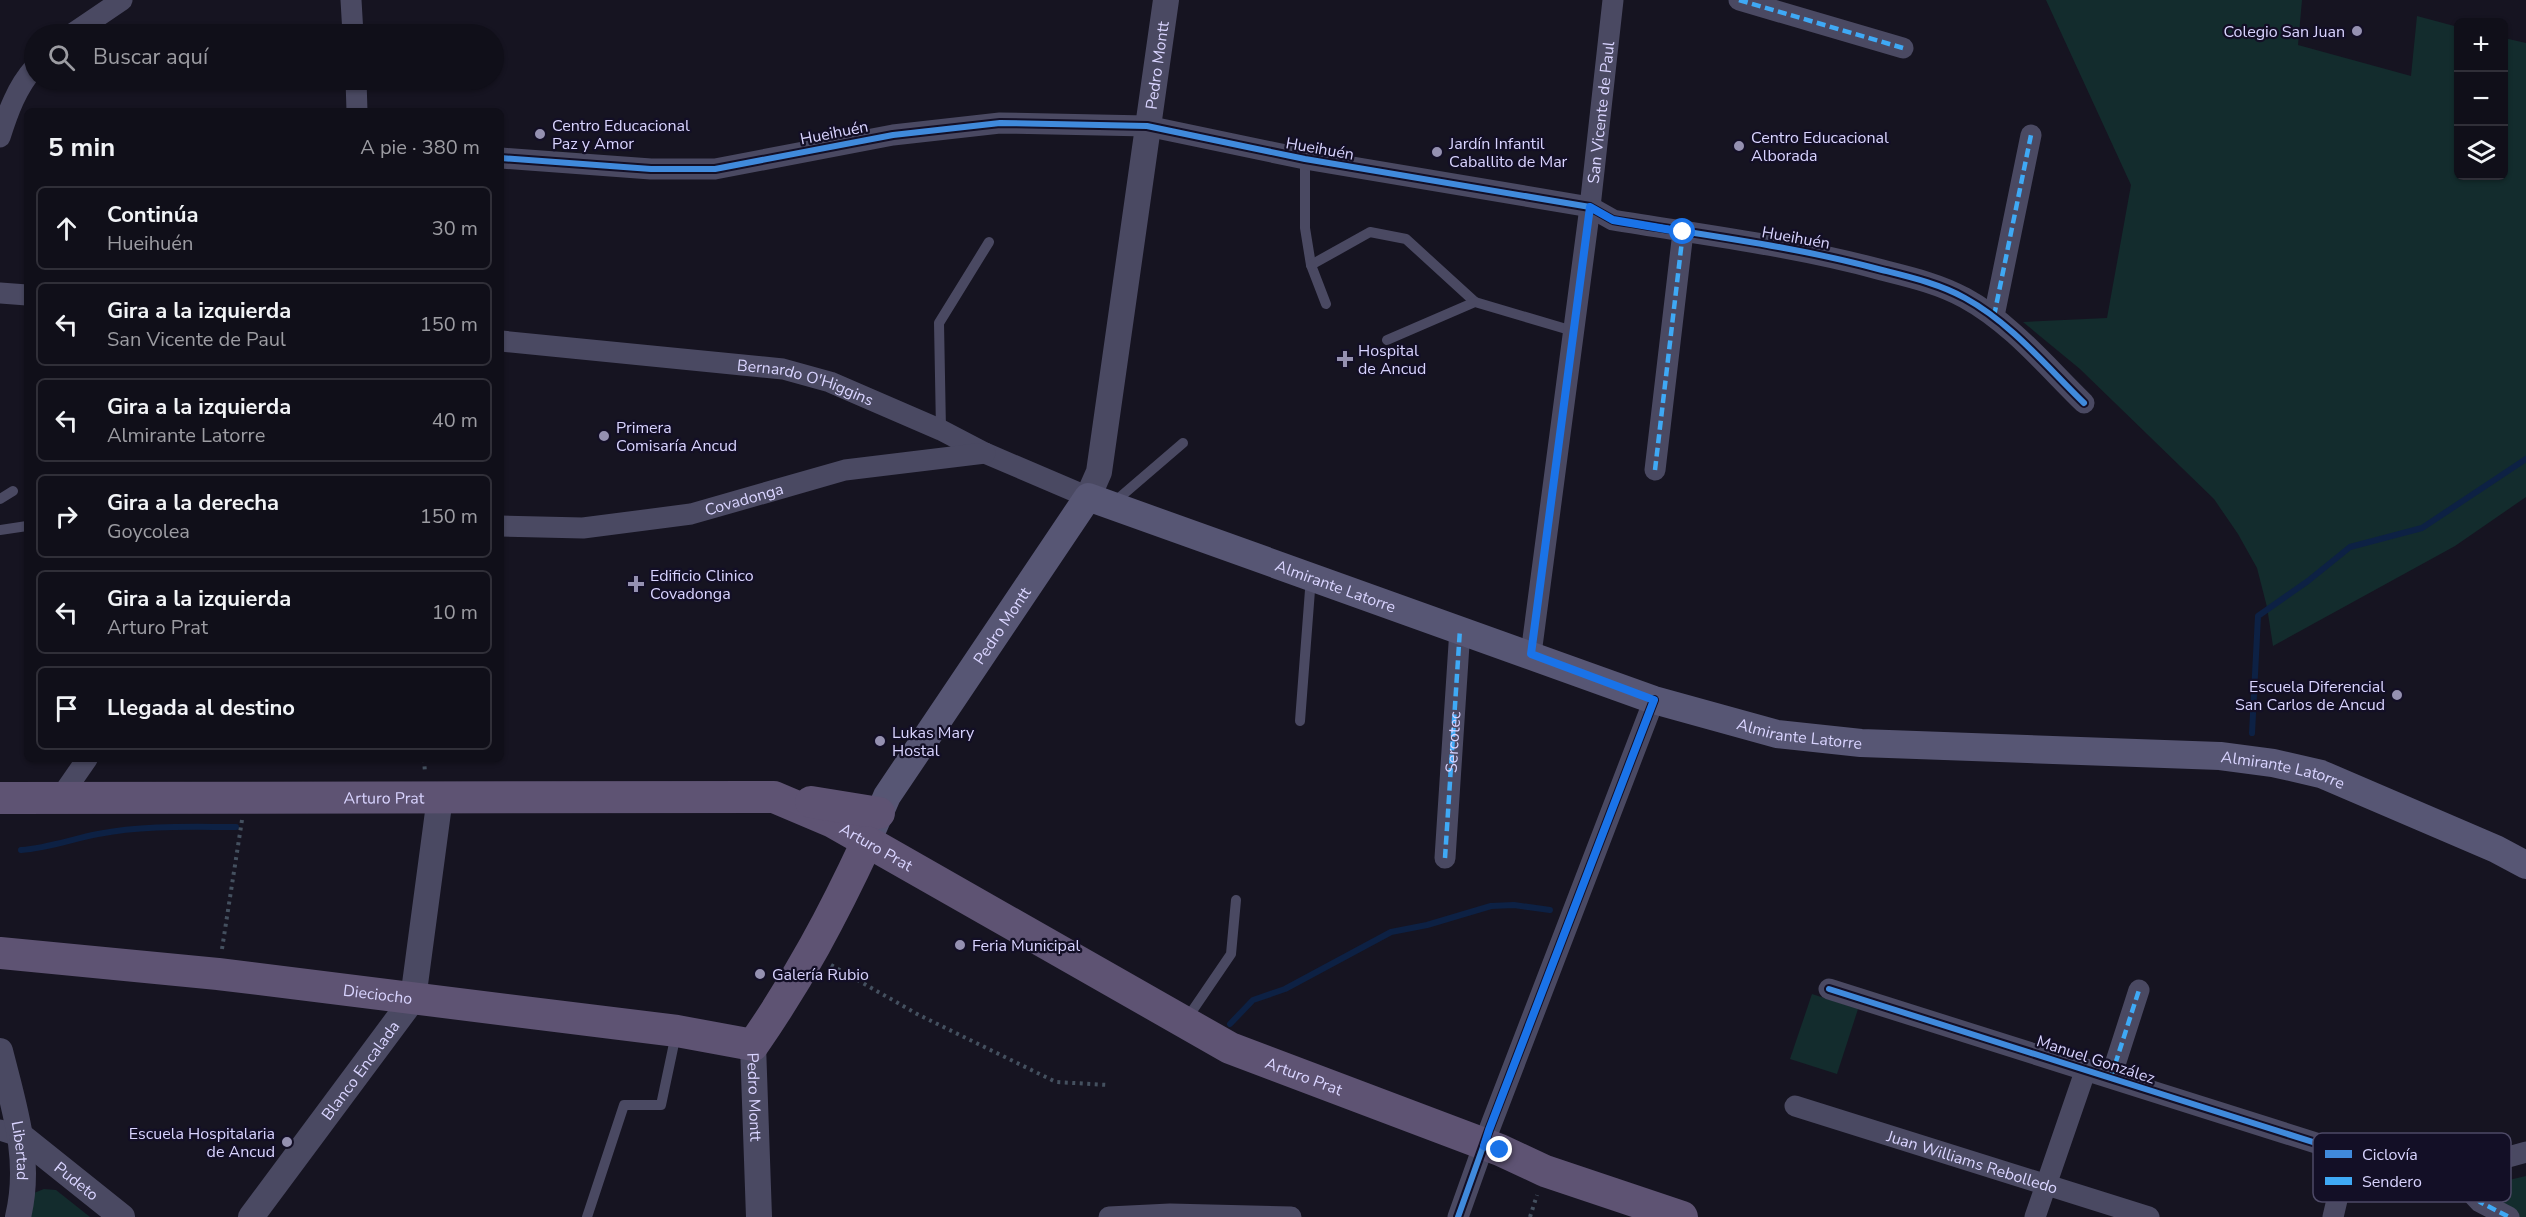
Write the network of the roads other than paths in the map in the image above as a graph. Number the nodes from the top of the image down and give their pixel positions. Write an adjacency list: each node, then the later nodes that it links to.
1 (122, 0): 6 (street)
2 (351, 0): 7 (street)
3 (1166, 0): 12 (street, Pedro Montt)
4 (1614, 0): 17 (street, San Vicente de Paul)
5 (1739, 0): 8 (street)
6 (87, 24)
7 (352, 24)
8 (1903, 48)
9 (24, 81): 14 (street)
10 (356, 90): 11 (street)
11 (357, 108)
12 (1147, 126): 15 (street, Hueihuén); 16 (street, Hueihuén); 36 (street, Pedro Montt)
13 (2031, 135): 25 (street)
14 (0, 137)
15 (504, 158)
16 (1305, 159): 17 (street, Hueihuén); 20 (lane)
17 (1590, 207): 18 (street, Hueihuén); 26 (street, San Vicente de Paul)
18 (1683, 232): 25 (street, Hueihuén); 33 (street)
19 (989, 242): 30 (lane)
20 (1311, 265): 23 (lane); 24 (lane)
21 (0, 293): 22 (street)
22 (24, 295)
23 (1475, 302): 26 (lane); 27 (lane)
24 (1326, 304)
25 (1994, 316): 29 (street, Hueihuén)
26 (1573, 332): 42 (street, San Vicente de Paul)
27 (1387, 340)
28 (504, 341): 30 (street, Bernardo O'Higgins)
29 (2084, 403)
30 (941, 430): 32 (street, Bernardo O'Higgins)
31 (1183, 443): 36 (lane)
32 (985, 453): 36 (street, Bernardo O'Higgins); 38 (street, Covadonga)
33 (1655, 470)
34 (13, 491): 35 (lane)
35 (0, 499)
36 (1099, 502): 40 (main road, Almirante Latorre); 51 (main road, Pedro Montt)
37 (24, 526): 39 (lane)
38 (504, 526)
39 (0, 530)
40 (1311, 577): 41 (main road, Almirante Latorre); 44 (lane)
41 (1460, 629): 42 (main road, Almirante Latorre); 53 (street, Sercotec)
42 (1531, 654): 43 (main road, Almirante Latorre)
43 (1654, 700): 54 (main road, Almirante Latorre); 69 (street)
44 (1300, 721)
45 (85, 762): 49 (street)
46 (440, 797): 47 (main road, Arturo Prat); 49 (main road, Arturo Prat); 59 (street, Blanco Encalada)
47 (774, 797): 51 (main road); 52 (main road, Arturo Prat)
48 (0, 798): 49 (main road, Arturo Prat)
49 (60, 798): 50 (main road)
50 (0, 813)
51 (879, 813): 52 (main road, Pedro Montt)
52 (867, 842): 60 (main road, Arturo Prat); 62 (main road, Pedro Montt)
53 (1445, 858)
54 (2526, 866)
55 (1236, 900): 60 (lane)
56 (0, 953): 59 (main road, Dieciocho)
57 (1829, 989): 64 (street, Manuel González)
58 (2139, 990): 65 (street)
59 (413, 999): 61 (main road, Dieciocho); 80 (street, Blanco Encalada)
60 (1184, 1023): 69 (main road, Arturo Prat)
61 (677, 1031): 62 (main road, Dieciocho); 81 (lane)
62 (753, 1045): 82 (street, Pedro Montt)
63 (0, 1051): 67 (street, Libertad)
64 (2086, 1069): 65 (street, Manuel González); 73 (street)
65 (2111, 1077): 68 (street, Manuel González)
66 (1795, 1106): 73 (street, Juan Williams Rebolledo)
67 (11, 1133): 72 (street, Pudeto); 76 (street, Libertad)
68 (2313, 1142)
69 (1484, 1146): 77 (main road, Arturo Prat); 85 (street)
70 (2526, 1152): 71 (street, Manuel González)
71 (2511, 1156)
72 (72, 1176): 76 (street); 79 (street, Pudeto)
73 (2045, 1186): 87 (street); 88 (street, Juan Williams Rebolledo)
74 (2337, 1202): 89 (street)
75 (2480, 1202): 90 (street)
76 (21, 1206)
77 (1627, 1208): 86 (main road, Arturo Prat)
78 (1170, 1216): 83 (street); 84 (street)
79 (122, 1217)
80 (250, 1217)
81 (586, 1217)
82 (759, 1217)
83 (1109, 1217)
84 (1291, 1217)
85 (1458, 1217)
86 (1682, 1217)
87 (2036, 1217)
88 (2149, 1217)
89 (2333, 1217)
90 (2509, 1217)

